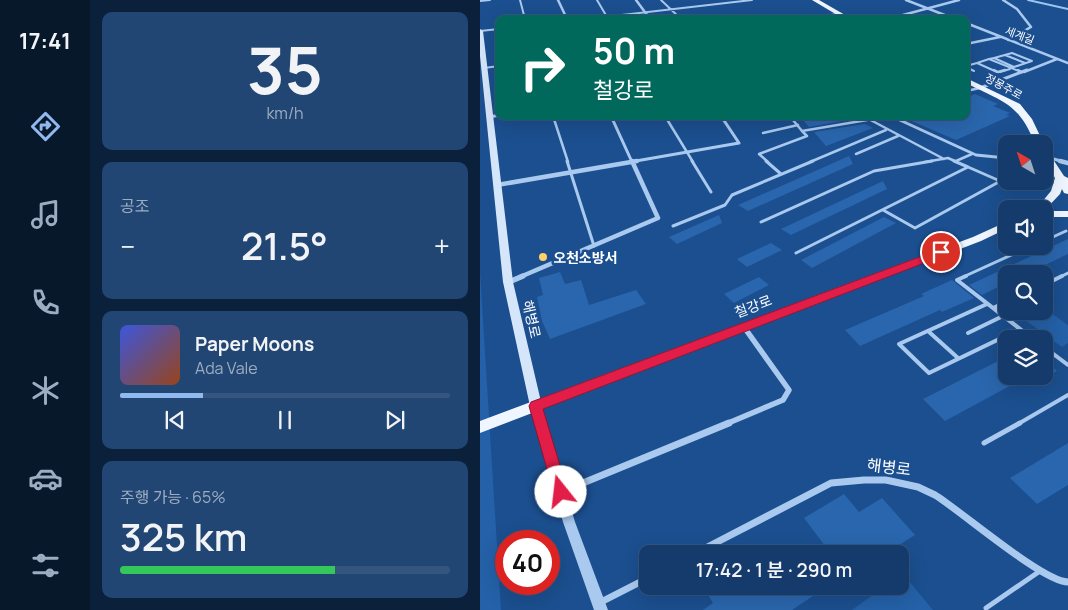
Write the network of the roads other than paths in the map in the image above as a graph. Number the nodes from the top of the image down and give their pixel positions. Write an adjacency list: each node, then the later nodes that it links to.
1 (490, 0): 12 (lane)
2 (520, 0): 17 (lane)
3 (558, 0): 18 (street)
4 (597, 0): 19 (lane)
5 (636, 0): 15 (street)
6 (661, 0): 14 (lane)
7 (752, 0): 14 (lane)
8 (814, 0): 16 (main road)
9 (906, 0): 13 (street)
10 (959, 0): 13 (street)
11 (1003, 0): 29 (street)
12 (480, 1)
13 (928, 8): 23 (street); 24 (street)
14 (670, 9): 15 (lane); 21 (lane)
15 (645, 13): 20 (lane)
16 (840, 14): 22 (street)
17 (524, 15)
18 (565, 15)
19 (605, 15)
20 (630, 15)
21 (677, 15)
22 (833, 15)
23 (903, 15)
24 (945, 15)
25 (970, 25): 28 (street, 세계길)
26 (495, 29): 27 (lane)
27 (480, 31): 40 (main road, 해병로)
28 (1001, 37): 29 (street, 세계길); 30 (street)
29 (1008, 40): 34 (street, 세계길)
30 (970, 43)
31 (1005, 54): 32 (lane); 36 (lane); 36 (lane)
32 (994, 58): 33 (lane); 41 (lane)
33 (989, 59): 35 (lane); 41 (lane)
34 (1058, 59): 37 (street, 세계길); 44 (street)
35 (977, 63): 38 (lane); 41 (lane)
36 (1026, 63): 41 (lane)
37 (1068, 63)
38 (970, 66)
39 (495, 67): 40 (lane)
40 (484, 68): 48 (main road, 해병로)
41 (1012, 68): 44 (lane)
42 (970, 69): 43 (lane)
43 (974, 71)
44 (1022, 72): 46 (street)
45 (970, 82): 46 (main road, 정몽주로)
46 (980, 88): 47 (lane); 60 (main road, 정몽주로)
47 (970, 90)
48 (494, 116): 78 (main road, 해병로)
49 (555, 120): 73 (lane)
50 (613, 120): 68 (street)
51 (667, 120): 62 (lane)
52 (723, 120): 62 (street)
53 (793, 120): 56 (lane)
54 (868, 120): 57 (lane); 58 (lane)
55 (900, 120): 64 (street)
56 (798, 126): 58 (lane); 59 (lane)
57 (886, 130): 61 (lane); 74 (lane)
58 (802, 131): 74 (lane)
59 (762, 133)
60 (1036, 135)
61 (898, 136): 63 (lane); 66 (lane)
62 (687, 152): 68 (street); 80 (lane)
63 (856, 154)
64 (972, 154): 65 (street); 69 (lane)
65 (998, 157)
66 (944, 159): 69 (lane); 87 (lane)
67 (1053, 160): 70 (street)
68 (632, 161): 73 (street); 92 (street)
69 (956, 161): 71 (lane)
70 (1068, 163)
71 (968, 167): 76 (lane); 84 (lane)
72 (1053, 167): 75 (main road)
73 (570, 172): 78 (street); 92 (lane)
74 (781, 174): 88 (lane)
75 (1064, 179): 79 (main road); 82 (main road)
76 (998, 180)
77 (998, 182): 84 (lane)
78 (497, 185): 97 (main road, 해병로)
79 (1068, 191)
80 (711, 192)
81 (1068, 195): 83 (main road)
82 (1050, 200)
83 (1053, 204)
84 (883, 210): 93 (lane)
85 (1053, 212): 86 (main road)
86 (1068, 214)
87 (761, 222)
88 (673, 226)
89 (998, 229): 104 (main road, 철강로)
90 (1066, 231): 91 (lane)
91 (1053, 237)
92 (594, 246): 97 (street)
93 (796, 253)
94 (1012, 255): 98 (lane)
95 (1068, 273): 96 (lane)
96 (1053, 280)
97 (508, 282): 112 (main road, 해병로)
98 (987, 304): 100 (lane); 106 (lane)
99 (998, 306): 100 (lane)
100 (993, 308): 101 (lane)
101 (998, 312)
102 (998, 318): 107 (lane)
103 (1008, 320): 105 (lane)
104 (744, 327): 112 (main road, 철강로); 115 (street)
105 (1020, 329): 109 (lane)
106 (928, 331): 109 (lane); 109 (lane)
107 (968, 333)
108 (1053, 353): 110 (lane)
109 (958, 358)
110 (1068, 365)
111 (1068, 395): 114 (lane)
112 (536, 406): 113 (main road, 철강로); 115 (street, 해병로)
113 (480, 427)
114 (984, 443)
115 (561, 492): 120 (street, 해병로)
116 (711, 545): 117 (street, 해병로)
117 (1041, 570): 118 (street, 해병로); 121 (lane)
118 (1068, 582)
119 (639, 583): 120 (street, 해병로)
120 (600, 607)
121 (986, 608)

